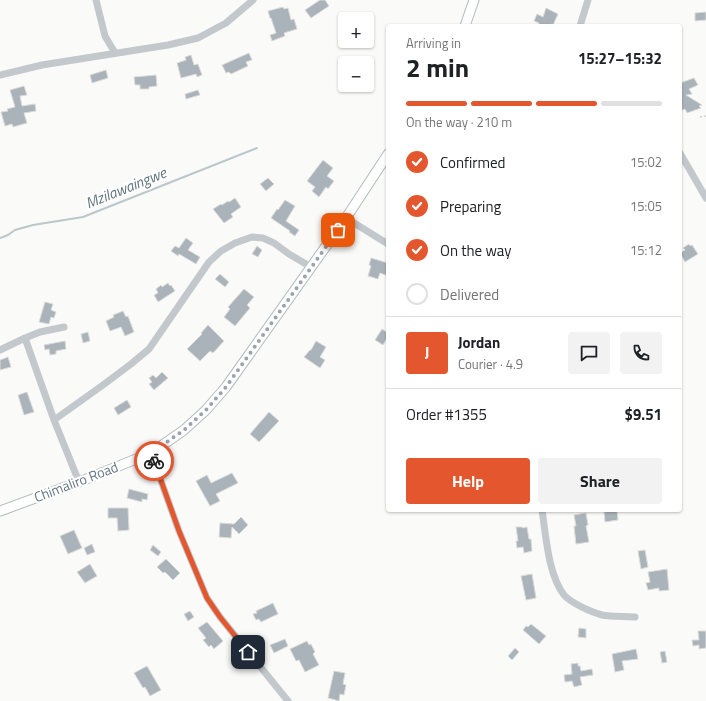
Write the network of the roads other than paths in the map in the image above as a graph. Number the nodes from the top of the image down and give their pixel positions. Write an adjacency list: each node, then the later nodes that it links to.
1 (96, 0): 7 (street)
2 (253, 0): 7 (street)
3 (474, 0): 5 (street)
4 (588, 0): 6 (street)
5 (466, 24)
6 (581, 24)
7 (115, 53): 8 (street)
8 (0, 75)
9 (682, 156): 11 (street)
10 (386, 157): 12 (street, Chimaliro Road)
11 (706, 198)
12 (346, 218): 13 (street); 14 (street, Chimaliro Road)
13 (386, 243)
14 (311, 267): 18 (street); 19 (street, Chimaliro Road)
15 (64, 327): 16 (street)
16 (25, 338): 17 (street); 18 (street)
17 (0, 350)
18 (54, 420): 20 (street)
19 (151, 453): 20 (street, Chimaliro Road); 24 (street)
20 (79, 482): 21 (street, Chimaliro Road)
21 (0, 511)
22 (542, 512): 23 (street)
23 (635, 617)
24 (288, 701)

